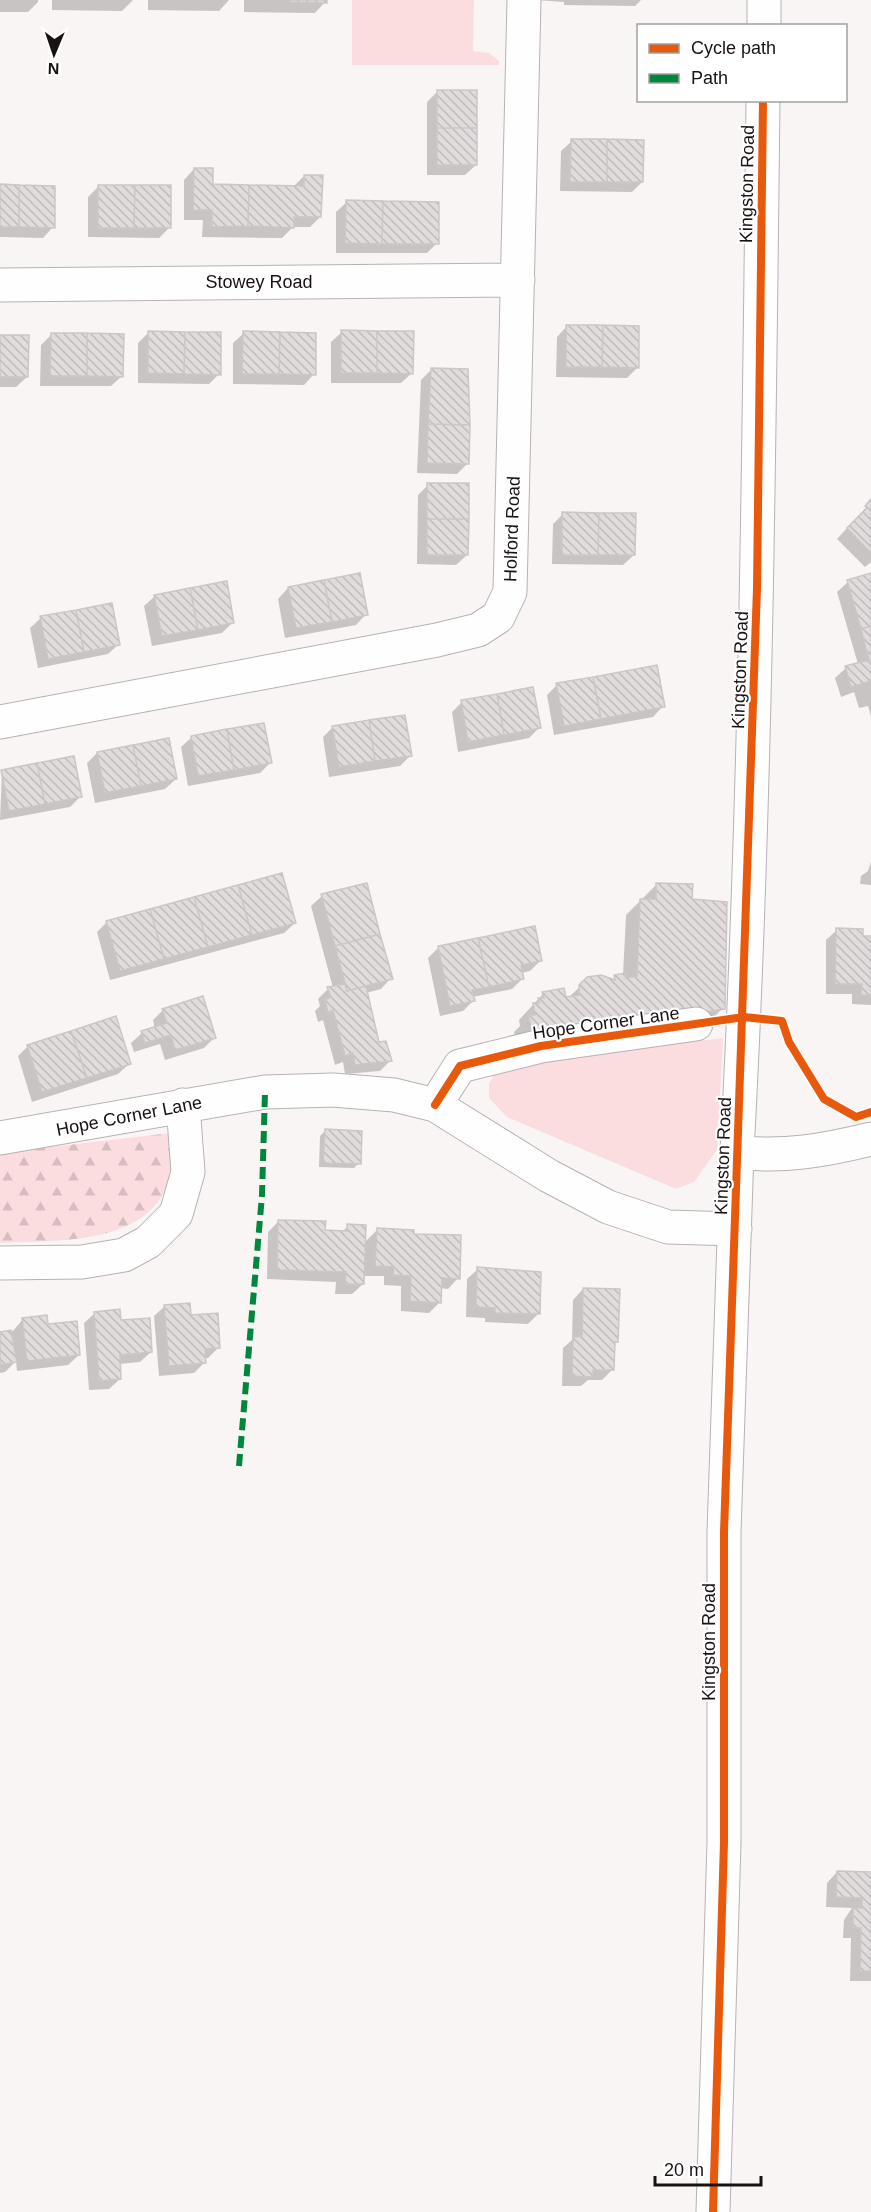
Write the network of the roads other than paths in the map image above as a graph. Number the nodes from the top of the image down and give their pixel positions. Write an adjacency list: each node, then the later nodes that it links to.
1 (524, 0): 5 (street, Holford Road)
2 (764, 0): 3 (street)
3 (764, 24)
4 (763, 102): 13 (street, Kingston Road)
5 (518, 280): 6 (street, Stowey Road); 7 (street, Holford Road)
6 (0, 285)
7 (0, 722)
8 (696, 1024): 10 (street, Hope Corner Lane)
9 (183, 1105): 10 (street, Hope Corner Lane); 11 (street, Hope Corner Lane); 15 (street)
10 (435, 1105): 14 (street, Hope Corner Lane)
11 (0, 1138)
12 (871, 1139): 13 (street)
13 (737, 1152): 14 (street, Kingston Road)
14 (735, 1229): 16 (street, Kingston Road)
15 (0, 1263)
16 (713, 2212)

